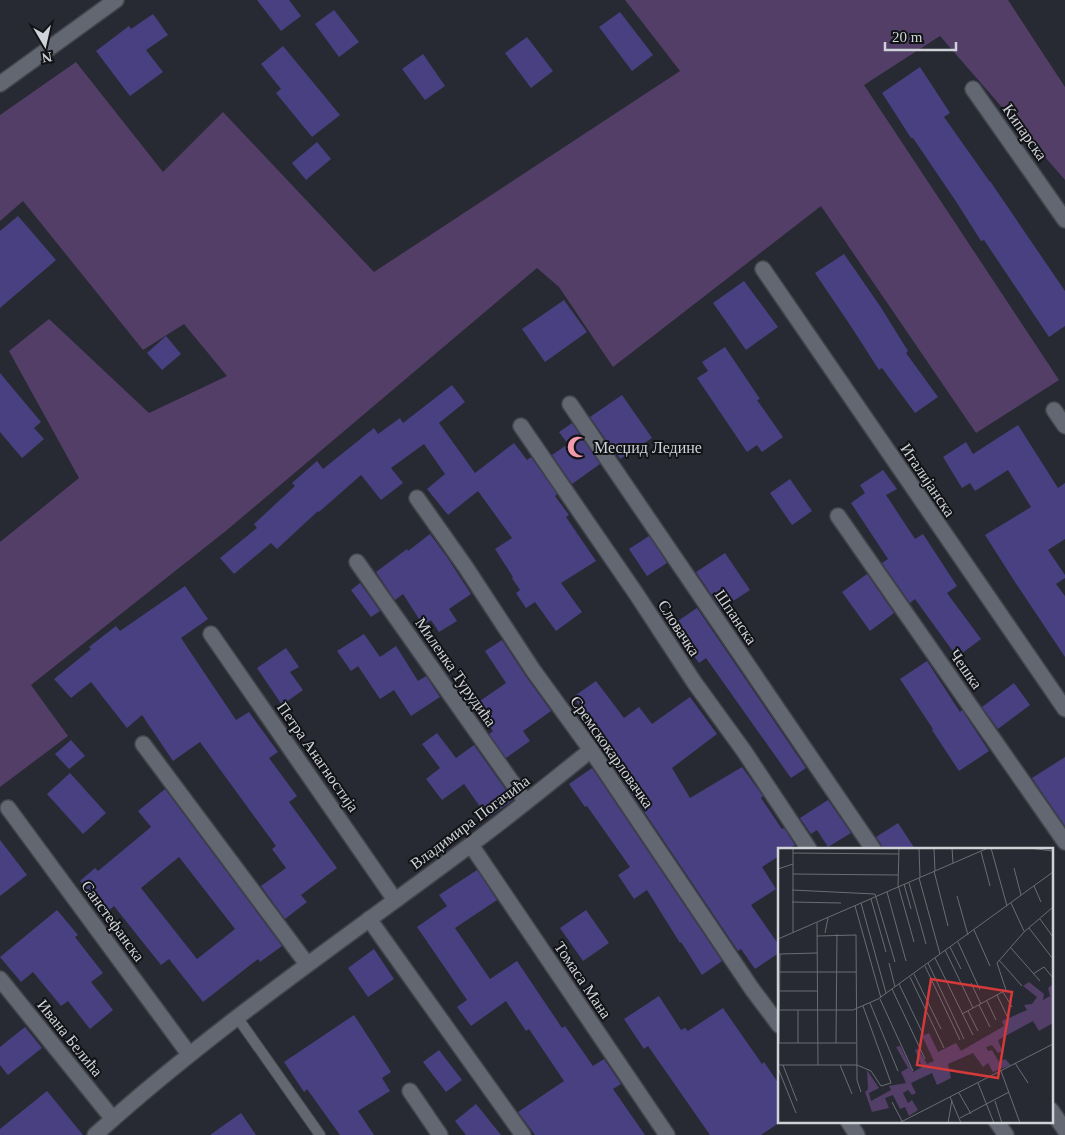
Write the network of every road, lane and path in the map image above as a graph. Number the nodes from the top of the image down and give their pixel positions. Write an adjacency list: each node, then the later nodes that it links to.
1 (116, 0): 2 (street)
2 (0, 84)
3 (973, 89): 4 (street, Кипарска)
4 (1065, 220)
5 (763, 269): 14 (street, Италијанска)
6 (570, 404): 22 (street, Шпанска)
7 (1054, 410): 9 (street)
8 (521, 426): 21 (street, Словачка)
9 (1065, 426)
10 (417, 498): 16 (street, Сремскокарловачка)
11 (838, 516): 19 (street, Чешка)
12 (357, 562): 17 (street, Миленка Турудића)
13 (211, 634): 23 (street, Петра Анагностија)
14 (1065, 709)
15 (144, 744): 25 (street)
16 (591, 750): 17 (street, Владимира Погачића); 28 (street, Сремскокарловачка)
17 (526, 802): 20 (street, Владимира Погачића)
18 (8, 808): 29 (street, Санстефанска)
19 (1065, 842)
20 (471, 845): 23 (street, Владимира Погачића); 40 (street, Томаса Мана)
21 (808, 848)
22 (872, 848)
23 (395, 900): 24 (street, Владимира Погачића)
24 (369, 919): 25 (street, Владимира Погачића); 39 (street)
25 (308, 964): 27 (street, Владимира Погачића)
26 (0, 979): 32 (street, Ивана Белића)
27 (237, 1017): 29 (street, Владимира Погачића); 37 (lane)
28 (778, 1024)
29 (189, 1054): 32 (street, Владимира Погачића)
30 (410, 1092): 38 (street)
31 (1052, 1111): 35 (street)
32 (113, 1119): 36 (street, Владимира Погачића)
33 (849, 1122): 41 (street)
34 (997, 1122): 42 (street)
35 (1065, 1130)
36 (95, 1135)
37 (320, 1135)
38 (440, 1135)
39 (523, 1135)
40 (667, 1135)
41 (857, 1135)
42 (1006, 1135)

